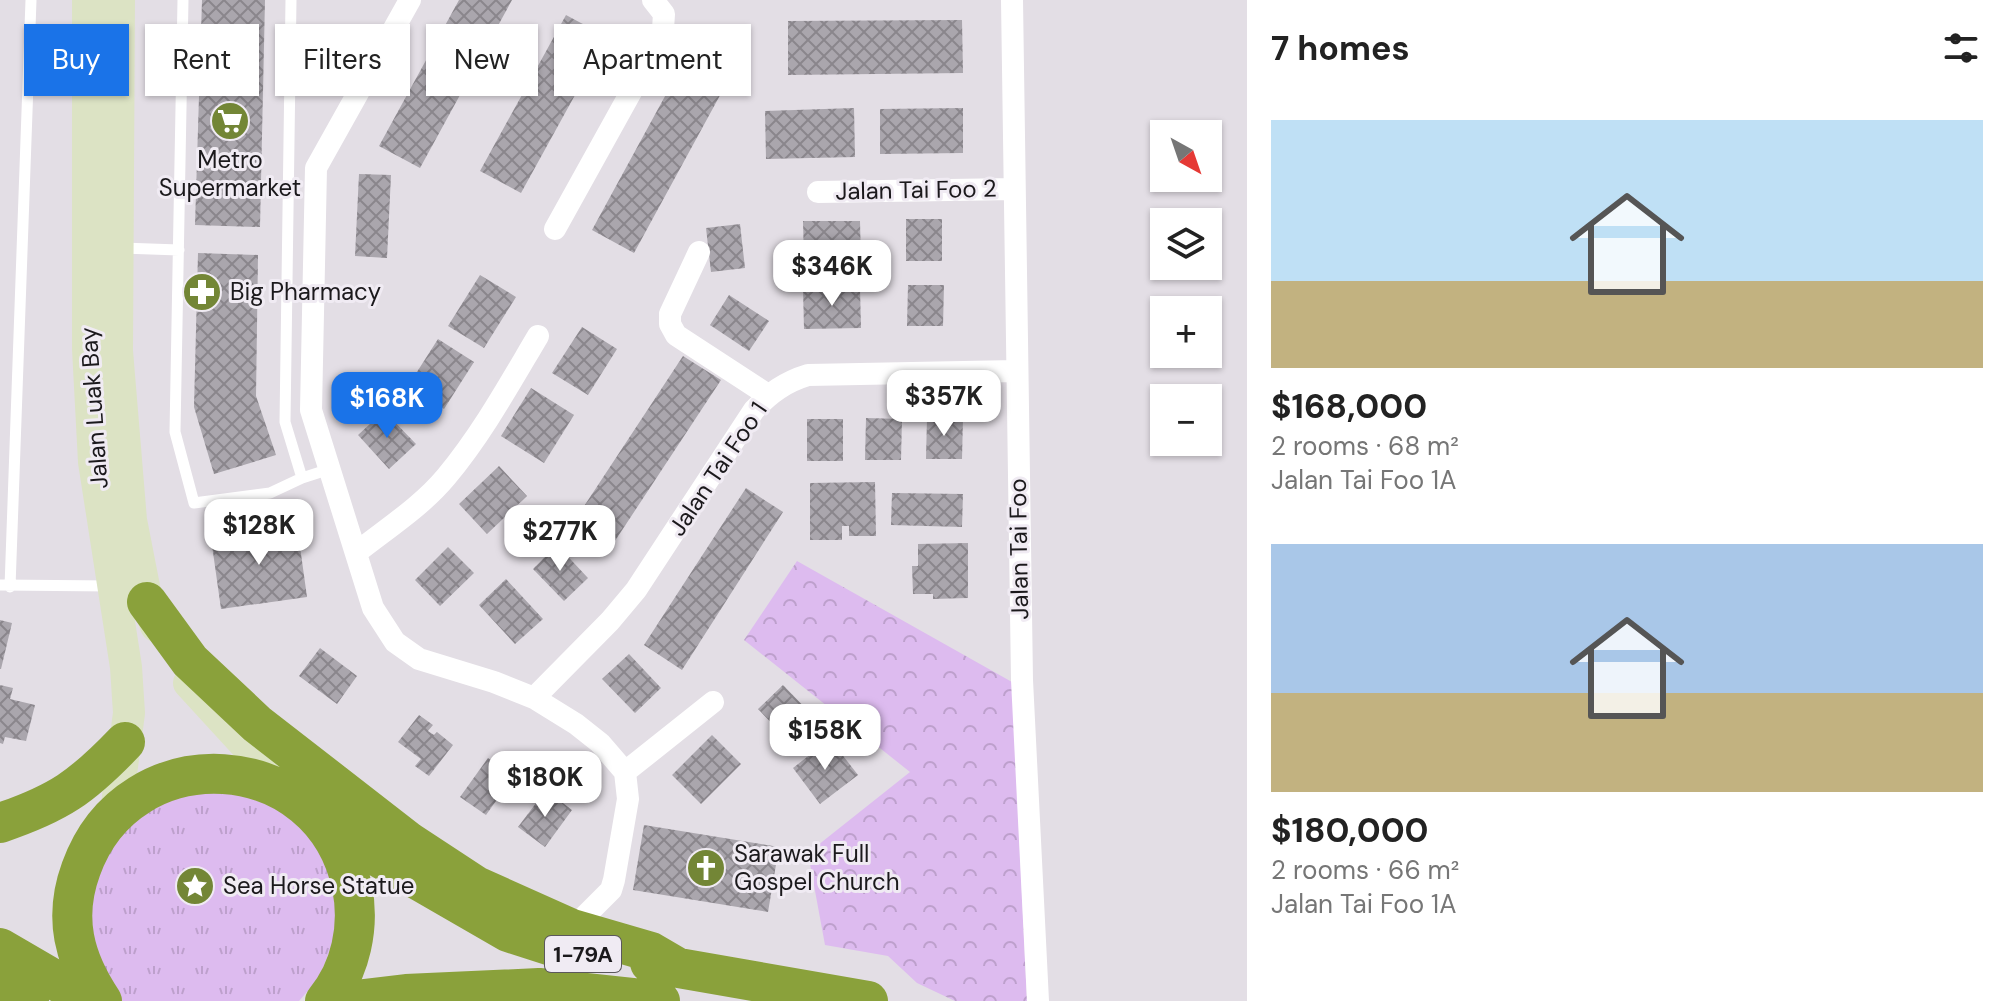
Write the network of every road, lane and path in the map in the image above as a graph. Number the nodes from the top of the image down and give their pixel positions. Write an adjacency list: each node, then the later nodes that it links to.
1 (31, 0): 21 (lane)
2 (88, 0): 22 (street, Jalan Luak Bay)
3 (119, 0): 12 (street, Jalan Luak Bay)
4 (183, 0): 13 (lane)
5 (291, 0): 19 (lane)
6 (410, 0): 18 (street)
7 (653, 0): 11 (street)
8 (1012, 0): 9 (street, Jalan Tai Foo)
9 (1014, 189): 10 (street, Jalan Tai Foo 2); 16 (street, Jalan Tai Foo)
10 (818, 192)
11 (555, 229)
12 (117, 248): 13 (lane); 22 (street, Jalan Luak Bay)
13 (179, 250): 19 (lane)
14 (699, 252): 17 (street)
15 (538, 336): 20 (street)
16 (1016, 371): 17 (street, Jalan Tai Foo 1); 43 (street, Jalan Tai Foo)
17 (768, 395): 23 (street, Jalan Tai Foo 1)
18 (330, 469): 19 (lane); 20 (street)
19 (302, 478)
20 (356, 553): 23 (street)
21 (5, 586): 22 (lane)
22 (130, 594): 25 (street, Jalan Luak Bay); 27 (street, Jalan Luak Bay); 32 (highway)
23 (534, 698): 26 (street)
24 (713, 702): 26 (street)
25 (125, 742): 28 (street, Jalan Luak Bay); 29 (highway)
26 (625, 772): 32 (street)
27 (292, 795): 28 (highway); 30 (highway)
28 (108, 821): 31 (highway); 39 (highway)
29 (0, 823)
30 (326, 827): 35 (highway, 1-79A); 40 (highway)
31 (0, 833)
32 (572, 929): 35 (highway)
33 (0, 948): 38 (highway)
34 (0, 982): 37 (highway)
35 (667, 984): 36 (highway); 42 (highway, 1-79A)
36 (470, 996): 41 (highway)
37 (29, 1001)
38 (91, 1001)
39 (102, 1001)
40 (325, 1001)
41 (347, 1001)
42 (868, 1001)
43 (1038, 1001)

